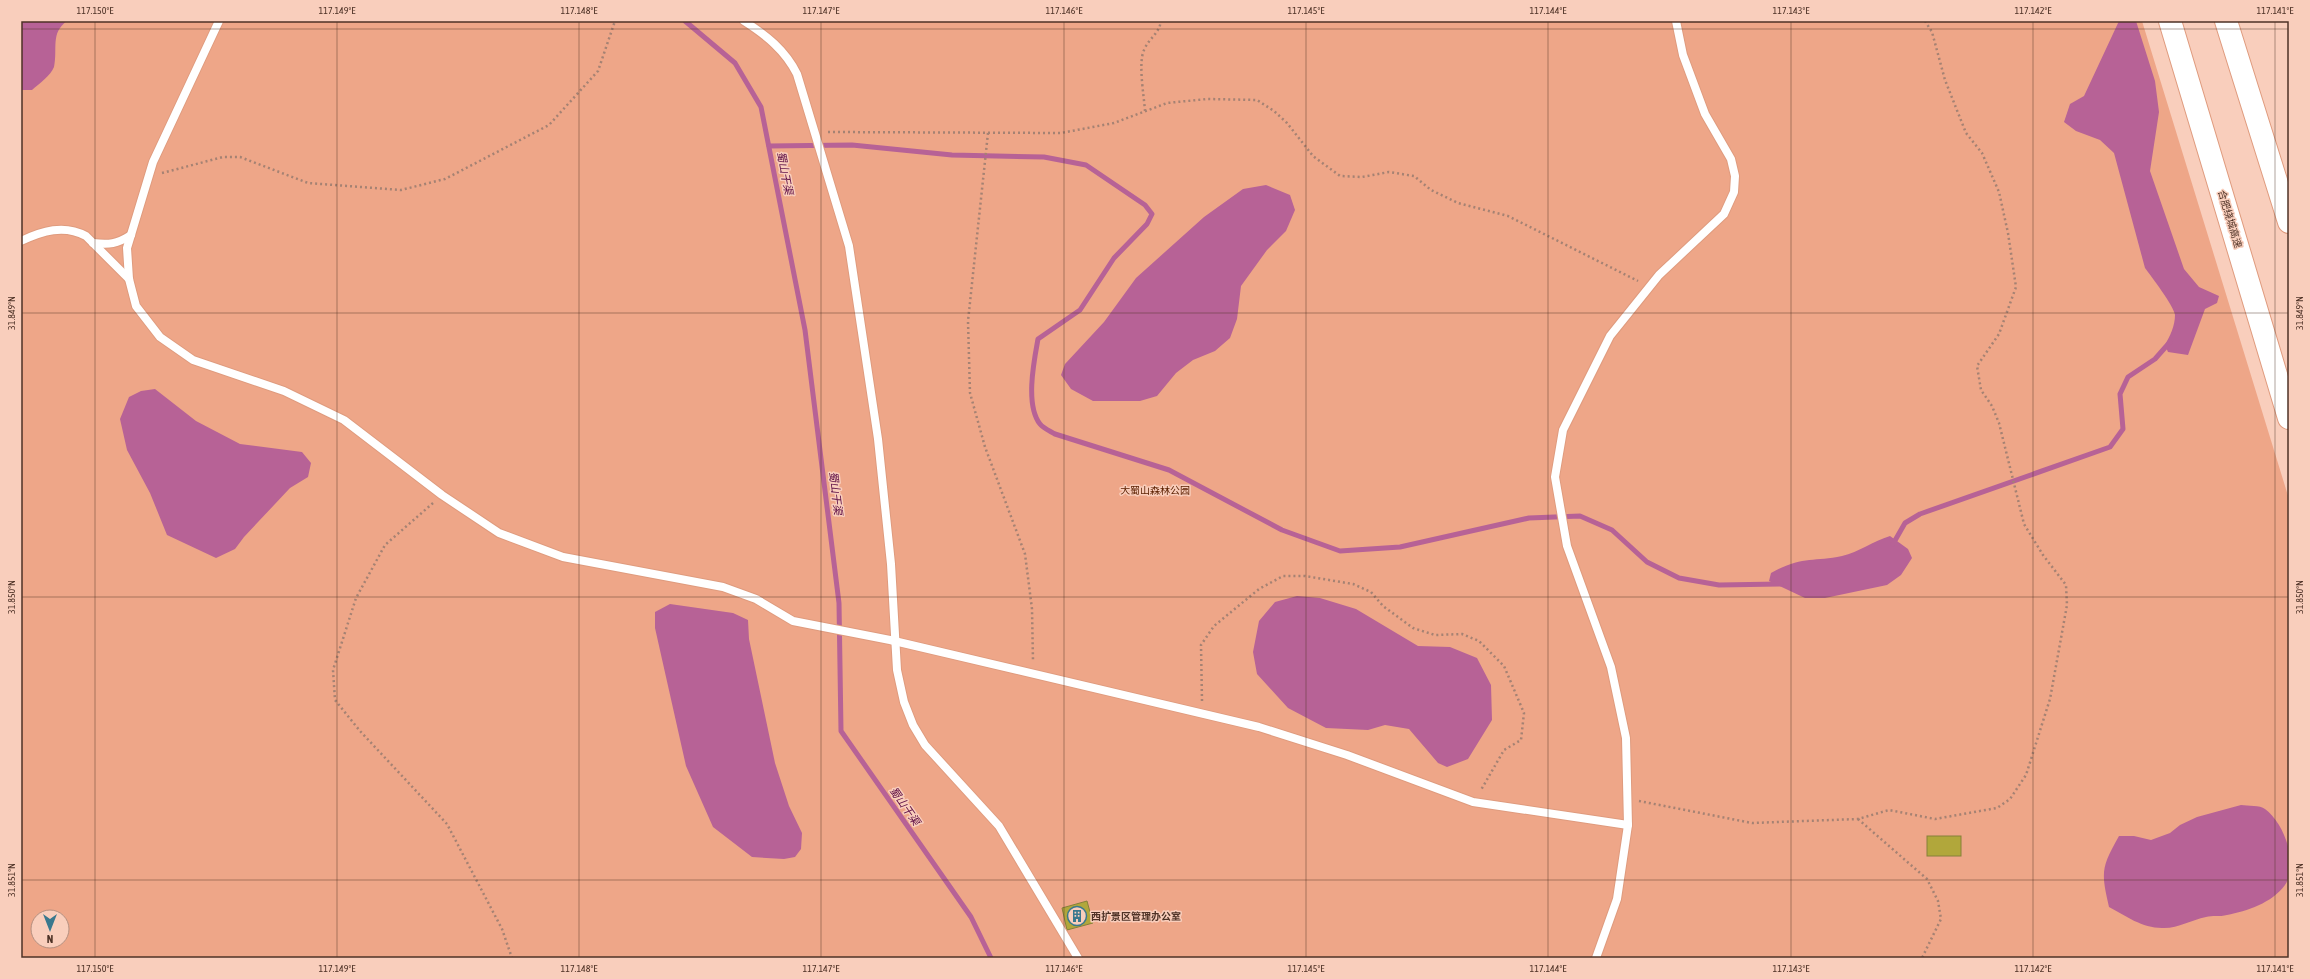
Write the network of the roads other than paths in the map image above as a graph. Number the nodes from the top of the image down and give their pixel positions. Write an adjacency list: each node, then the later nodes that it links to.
1 (220, 21): 7 (lane)
2 (744, 21): 12 (lane)
3 (1676, 21): 13 (lane)
4 (2170, 21): 11 (highway, 合肥绕城高速)
5 (2226, 21): 6 (highway)
6 (2289, 222)
7 (131, 235): 9 (lane); 10 (lane)
8 (21, 241): 9 (lane)
9 (93, 243): 10 (lane)
10 (129, 279): 12 (lane)
11 (2289, 418)
12 (894, 641): 13 (lane); 14 (lane)
13 (1628, 825): 15 (lane)
14 (1078, 958)
15 (1596, 958)

